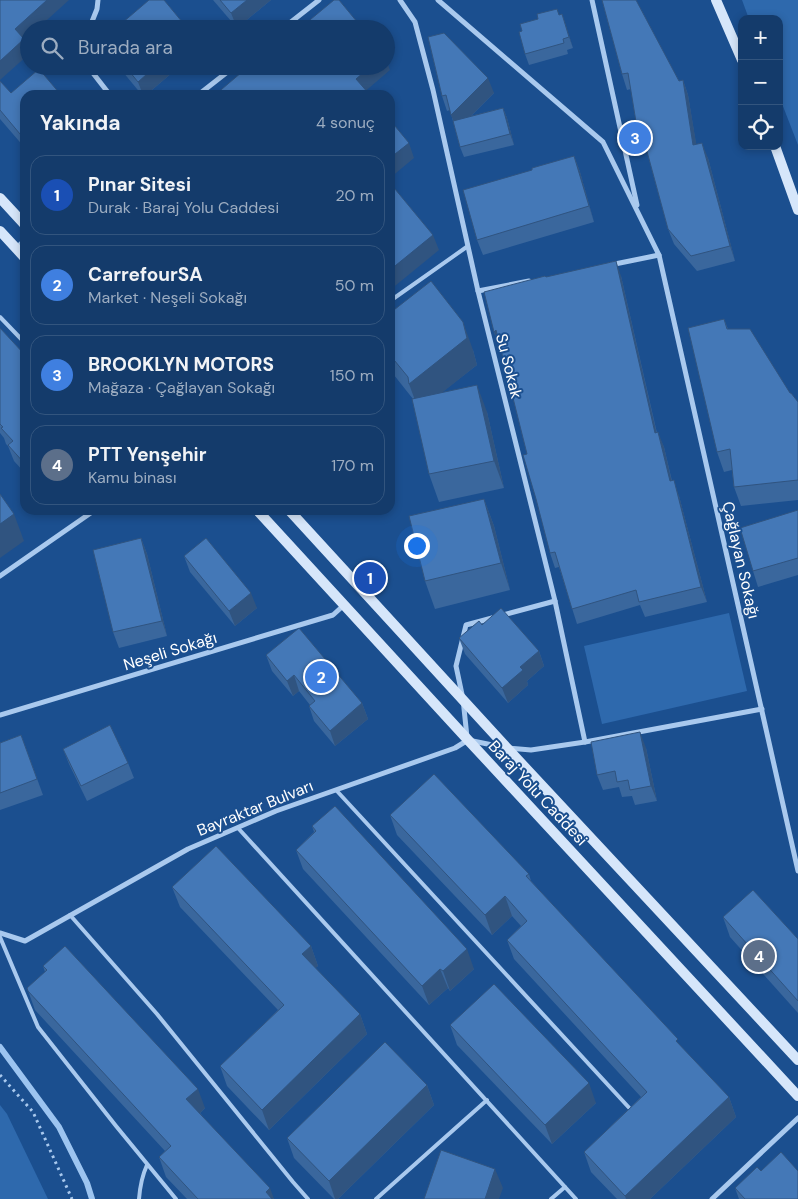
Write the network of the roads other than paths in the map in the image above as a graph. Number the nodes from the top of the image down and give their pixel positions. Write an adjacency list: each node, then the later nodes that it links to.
1 (98, 0): 7 (street)
2 (319, 0): 8 (street)
3 (400, 0): 21 (street, Su Sokak)
4 (438, 0): 17 (street, Çağlayan Sokağı)
5 (592, 0): 17 (street)
6 (716, 0): 9 (street)
7 (93, 20)
8 (293, 20)
9 (738, 51)
10 (94, 75): 12 (street)
11 (224, 75): 13 (street)
12 (106, 90)
13 (204, 90)
14 (776, 150): 16 (street)
15 (0, 198): 18 (street)
16 (798, 210)
17 (638, 212): 24 (street, Çağlayan Sokağı)
18 (20, 220)
19 (0, 231): 22 (street)
20 (20, 244): 22 (street)
21 (468, 246): 27 (street, Su Sokak); 28 (lane)
22 (16, 248): 23 (street)
23 (20, 252)
24 (659, 255): 25 (street); 38 (street, Çağlayan Sokağı)
25 (602, 266)
26 (535, 280): 27 (street)
27 (478, 291): 35 (street, Su Sokak)
28 (395, 297)
29 (0, 317): 30 (lane)
30 (20, 339)
31 (88, 515): 34 (street)
32 (262, 515): 36 (street, Baraj Yolu Caddesi)
33 (294, 515): 37 (street, Baraj Yolu Caddesi)
34 (0, 576)
35 (555, 601): 37 (street); 41 (street, Su Sokak)
36 (344, 605): 39 (street, Neşeli Sokağı); 40 (street, Baraj Yolu Caddesi)
37 (463, 699): 40 (street); 42 (street, Baraj Yolu Caddesi)
38 (762, 709): 41 (street); 45 (street, Çağlayan Sokağı)
39 (0, 715)
40 (468, 740): 42 (street); 43 (street, Bayraktar Bulvarı); 49 (street, Baraj Yolu Caddesi)
41 (585, 742): 42 (street)
42 (507, 748): 48 (street, Baraj Yolu Caddesi)
43 (336, 790): 44 (street, Bayraktar Bulvarı); 51 (lane)
44 (238, 828): 46 (street, Bayraktar Bulvarı); 50 (lane)
45 (798, 871)
46 (70, 915): 47 (street, Bayraktar Bulvarı); 57 (lane)
47 (0, 935): 53 (lane)
48 (798, 1060)
49 (798, 1096)
50 (487, 1100): 54 (lane); 58 (lane)
51 (639, 1118)
52 (798, 1118): 61 (street)
53 (147, 1165): 55 (lane); 56 (lane)
54 (565, 1187): 59 (lane); 60 (lane)
55 (139, 1199)
56 (176, 1199)
57 (308, 1199)
58 (376, 1199)
59 (551, 1199)
60 (576, 1199)
61 (712, 1199)

